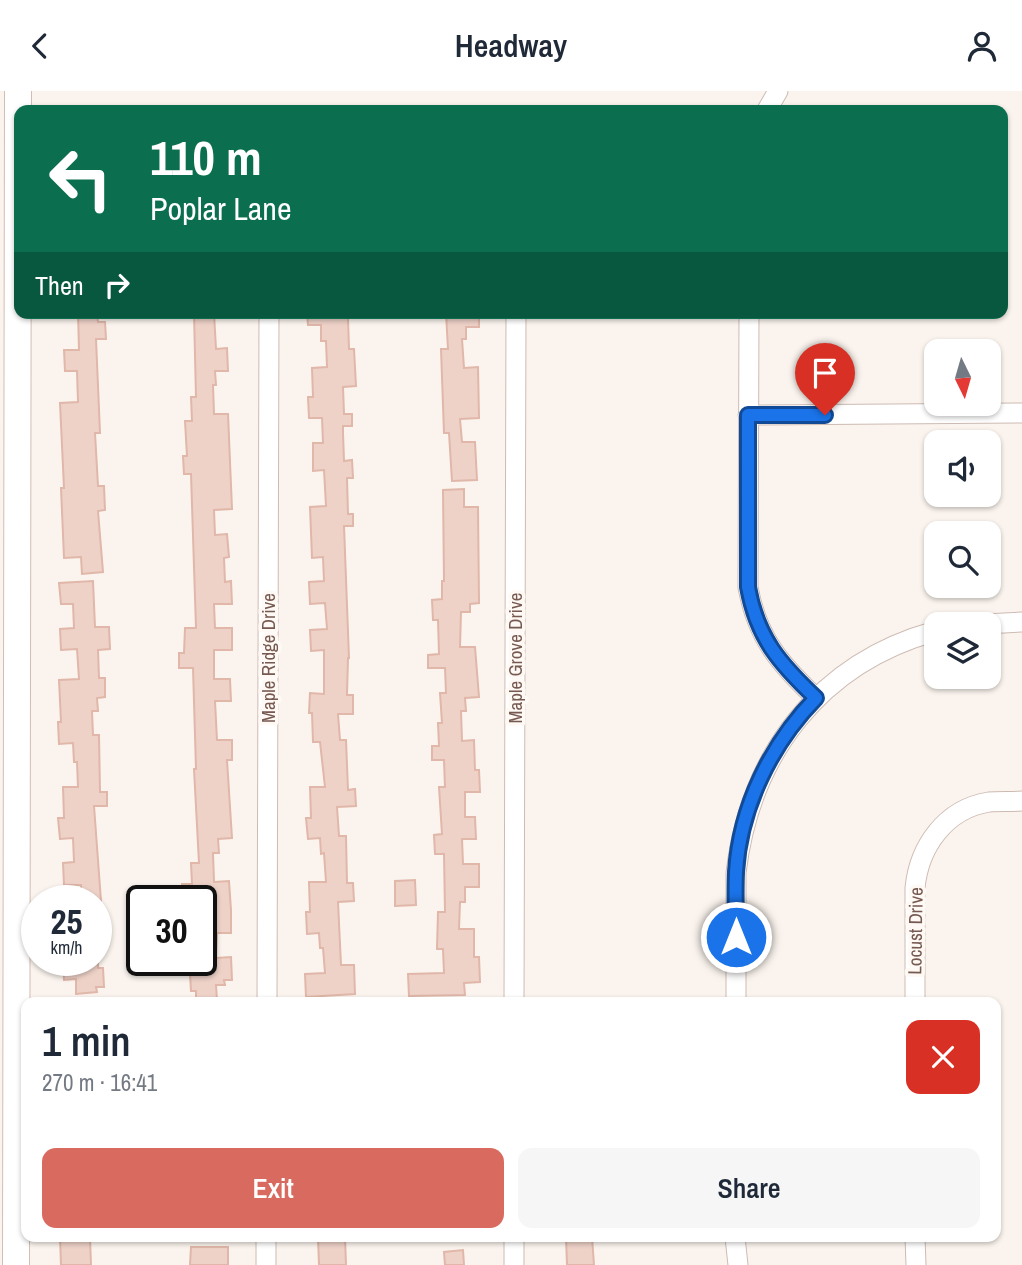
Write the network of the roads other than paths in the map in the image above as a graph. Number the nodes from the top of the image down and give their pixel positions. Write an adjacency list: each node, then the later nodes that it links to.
1 (14, 250): 5 (main road)
2 (269, 319): 15 (street, Maple Ridge Drive)
3 (516, 319): 16 (street, Maple Grove Drive)
4 (748, 319): 7 (street)
5 (9, 373): 8 (main road)
6 (1022, 413): 7 (street)
7 (748, 415): 12 (street)
8 (8, 602): 14 (main road)
9 (1022, 622): 10 (street)
10 (1001, 623)
11 (924, 635): 12 (street)
12 (816, 698): 17 (street)
13 (1022, 801): 18 (street, Locust Drive)
14 (8, 839): 19 (main road)
15 (267, 997)
16 (514, 997)
17 (736, 997)
18 (915, 997)
19 (21, 1029): 24 (main road)
20 (266, 1242): 25 (street)
21 (514, 1242): 26 (street)
22 (736, 1242): 27 (street)
23 (915, 1242): 28 (street)
24 (16, 1265)
25 (266, 1265)
26 (514, 1265)
27 (738, 1265)
28 (916, 1265)

